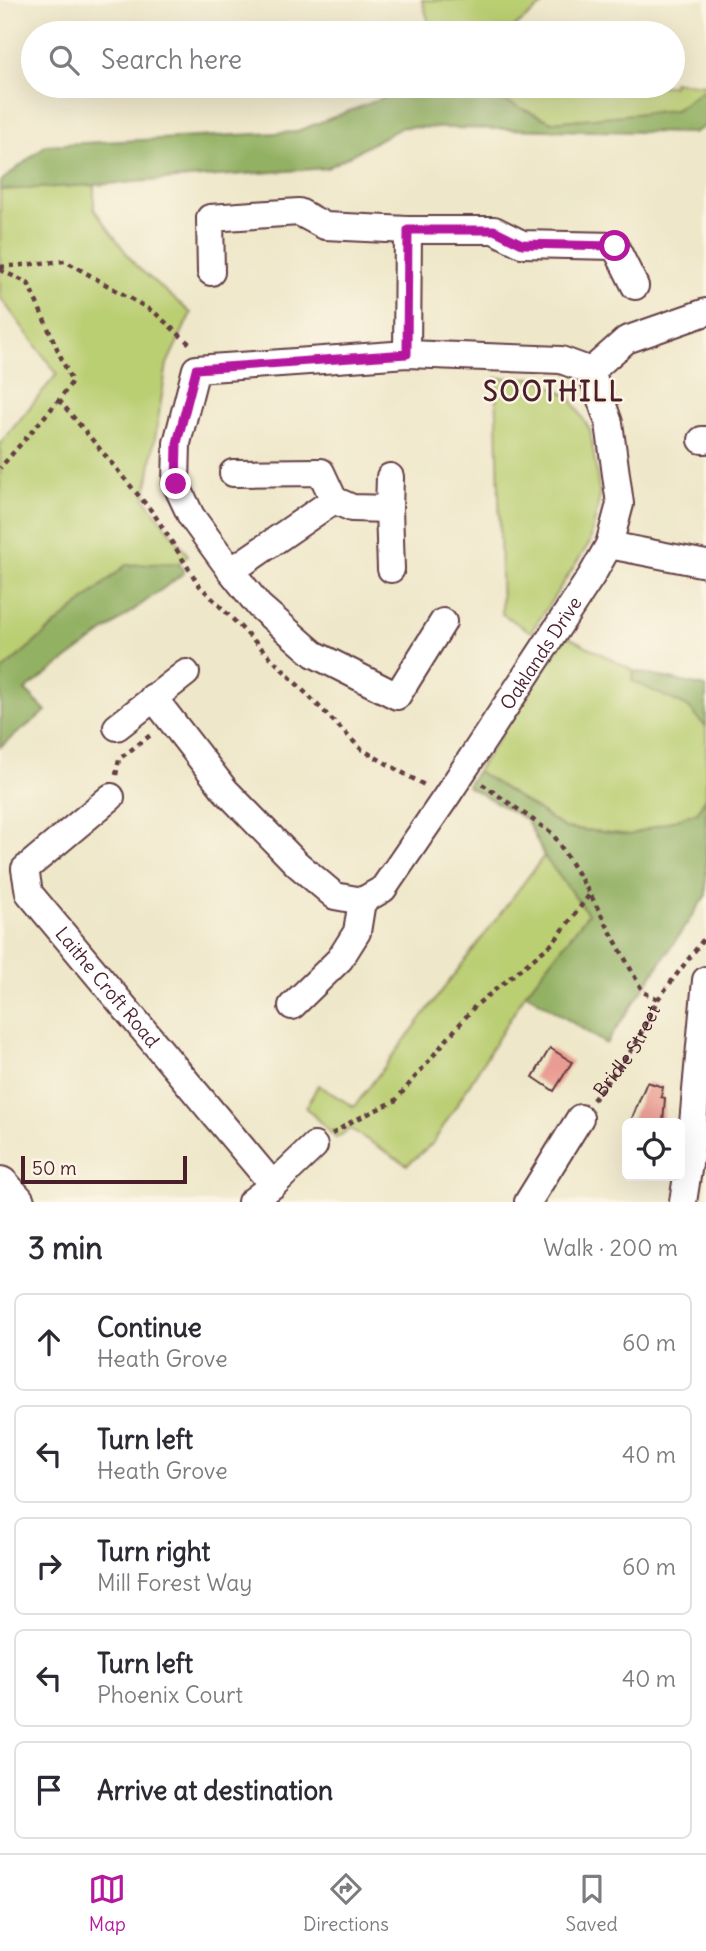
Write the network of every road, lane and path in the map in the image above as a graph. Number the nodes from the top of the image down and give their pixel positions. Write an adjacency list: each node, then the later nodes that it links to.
1 (408, 230): 3 (street); 4 (street); 6 (street)
2 (0, 269): 7 (path); 9 (path)
3 (211, 272)
4 (635, 286)
5 (706, 312): 8 (street)
6 (407, 354): 7 (street); 8 (street)
7 (206, 368): 17 (street)
8 (592, 371): 14 (street, Oaklands Drive)
9 (0, 468)
10 (233, 472): 12 (street)
11 (390, 477): 13 (street)
12 (334, 500): 13 (street); 17 (street)
13 (389, 509): 16 (street)
14 (609, 545): 15 (street); 25 (street, Oaklands Drive)
15 (706, 564)
16 (391, 569)
17 (231, 571): 18 (street)
18 (443, 622)
19 (186, 673): 20 (street)
20 (153, 697): 21 (street); 22 (street)
21 (170, 719): 23 (path); 25 (street)
22 (117, 727)
23 (111, 797): 33 (street, Laithe Croft Road)
24 (590, 894): 32 (path)
25 (362, 901): 30 (street)
26 (608, 928): 29 (path)
27 (706, 936): 29 (path, Bridle Street)
28 (706, 980): 38 (street)
29 (658, 999): 31 (path, Bridle Street)
30 (292, 1006)
31 (580, 1118): 37 (street)
32 (314, 1146): 33 (street)
33 (273, 1185): 36 (street)
34 (0, 1186): 35 (main road)
35 (15, 1202)
36 (251, 1202)
37 (528, 1202)
38 (683, 1202)

